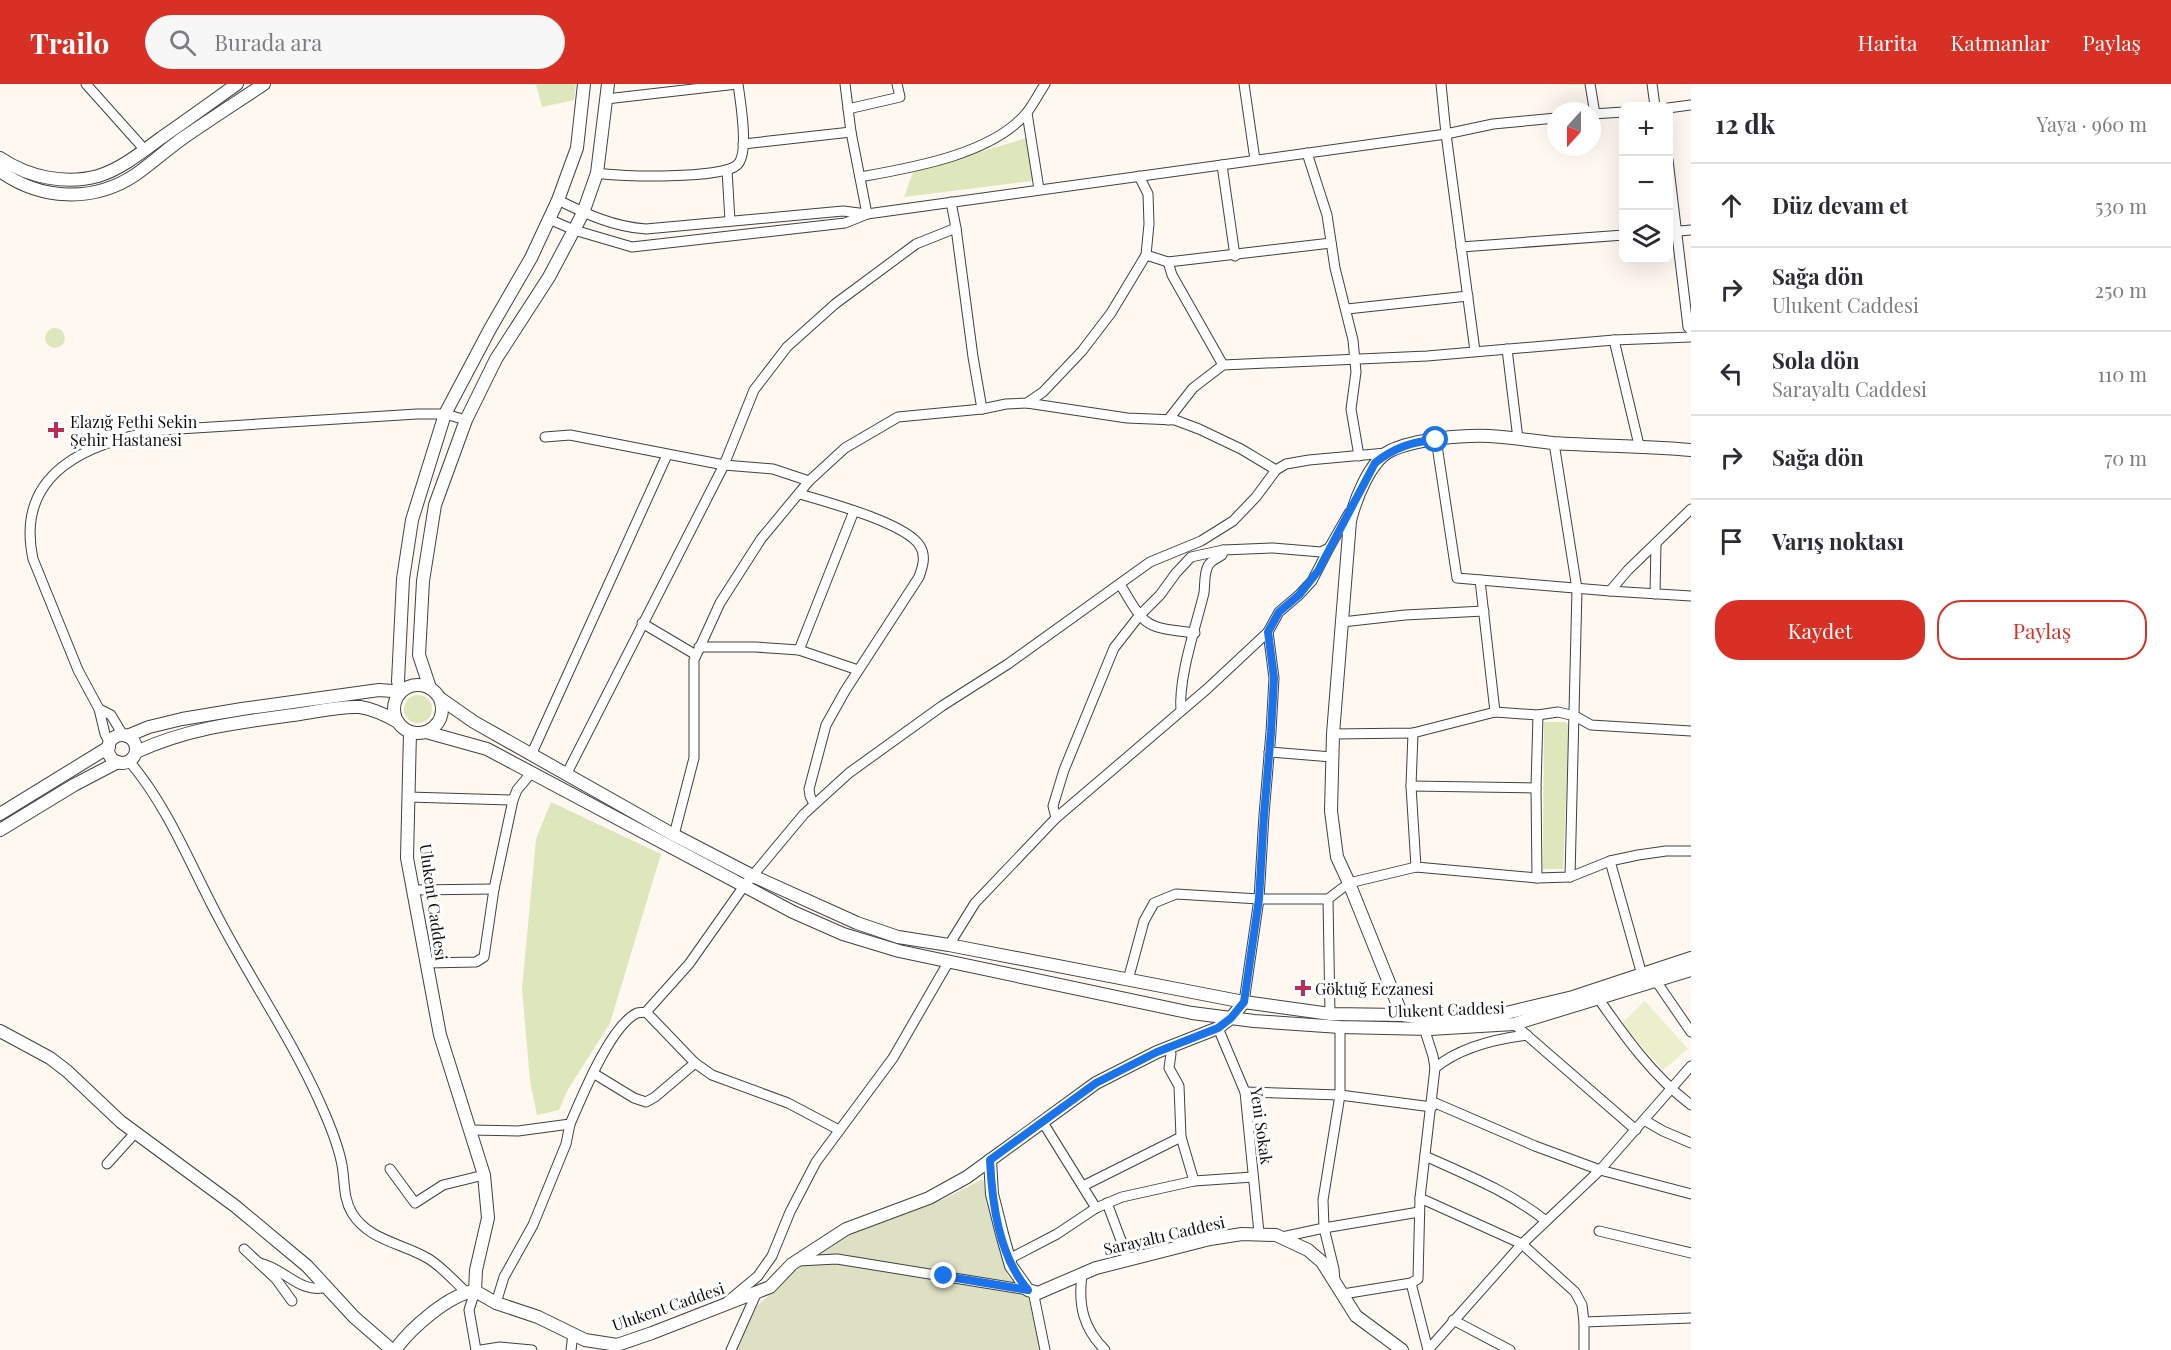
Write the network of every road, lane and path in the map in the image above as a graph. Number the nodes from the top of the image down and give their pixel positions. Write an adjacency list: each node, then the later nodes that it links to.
1 (86, 84): 27 (street)
2 (237, 84): 27 (street)
3 (264, 84): 33 (street)
4 (584, 84): 38 (street)
5 (608, 84): 14 (street)
6 (738, 84): 14 (street); 26 (street)
7 (845, 84): 19 (street)
8 (897, 84): 19 (street)
9 (1045, 84): 21 (street)
10 (1244, 84): 30 (street)
11 (1442, 84): 25 (street)
12 (1590, 84): 15 (street)
13 (1652, 84): 16 (street)
14 (606, 99): 34 (street)
15 (1592, 102)
16 (1654, 102)
17 (1691, 105): 18 (street)
18 (1673, 107)
19 (848, 109): 24 (street)
20 (1619, 112): 22 (street)
21 (1027, 113): 36 (street); 37 (street)
22 (1601, 113)
23 (1547, 119): 25 (street)
24 (851, 132): 26 (street); 36 (street)
25 (1446, 134): 28 (street); 50 (street)
26 (743, 144): 32 (street)
27 (145, 150): 29 (street)
28 (1307, 153): 30 (street); 49 (street)
29 (0, 158)
30 (1255, 160): 31 (street)
31 (1222, 165): 35 (street); 52 (street)
32 (727, 170): 34 (street); 43 (street)
33 (0, 171)
34 (597, 173): 40 (street)
35 (1139, 176): 37 (street); 51 (street)
36 (860, 177): 41 (street)
37 (1039, 189): 39 (street)
38 (558, 200): 40 (street); 42 (street)
39 (951, 202): 41 (street); 44 (street)
40 (583, 213): 43 (street); 45 (street)
41 (867, 214): 43 (street); 45 (street)
42 (549, 219): 45 (street); 65 (street)
43 (730, 221)
44 (956, 228): 64 (street); 77 (street)
45 (574, 230): 66 (street)
46 (1691, 230): 47 (street)
47 (1673, 232): 56 (street)
48 (1619, 235): 50 (street)
49 (1331, 243): 52 (street); 55 (street)
50 (1461, 247): 54 (street)
51 (1146, 255): 53 (street); 63 (street)
52 (1234, 256): 53 (street)
53 (1168, 262): 62 (street)
54 (1468, 296): 55 (street); 60 (street)
55 (1347, 309): 61 (street)
56 (1691, 330)
57 (1691, 337): 58 (street)
58 (1614, 340): 59 (street); 72 (street)
59 (1507, 349): 60 (street); 69 (street)
60 (1475, 351): 61 (street)
61 (1355, 358): 62 (street); 76 (street)
62 (1223, 365): 67 (street)
63 (1026, 403): 64 (street); 67 (street)
64 (982, 409): 79 (street)
65 (445, 414): 66 (street); 103 (street); 105 (street)
66 (466, 420): 102 (street)
67 (1168, 420): 78 (street)
68 (545, 437): 75 (street)
69 (1518, 439): 70 (street); 71 (street)
70 (1436, 440): 74 (street); 87 (street)
71 (1554, 443): 72 (street); 89 (street)
72 (1639, 445): 73 (street)
73 (1691, 450)
74 (1387, 453): 76 (street); 81 (street)
75 (667, 455): 77 (street); 119 (street)
76 (1359, 456): 78 (street)
77 (724, 465): 79 (street); 96 (street)
78 (1276, 470): 88 (street)
79 (809, 481): 80 (street)
80 (800, 494): 83 (street); 100 (street)
81 (1353, 506): 85 (street); 95 (street)
82 (1691, 509): 84 (street)
83 (854, 512): 99 (street); 101 (street)
84 (1656, 543): 90 (street); 91 (street)
85 (1329, 548): 86 (street); 97 (street)
86 (1223, 549): 94 (street); 98 (street)
87 (1480, 580): 89 (street); 93 (street)
88 (1120, 584): 94 (street); 128 (street)
89 (1577, 588): 90 (street); 109 (street)
90 (1611, 591): 91 (street)
91 (1655, 594): 92 (street)
92 (1691, 596)
93 (1484, 611): 95 (street); 107 (street)
94 (1139, 616): 98 (street); 130 (street)
95 (1342, 622): 115 (street)
96 (642, 623): 100 (street); 123 (street)
97 (1268, 632): 106 (street); 118 (street)
98 (1195, 633): 106 (street)
99 (799, 650): 100 (street); 101 (street)
100 (698, 651): 132 (street)
101 (858, 670): 128 (street)
102 (430, 688): 103 (street); 104 (street)
103 (400, 693): 110 (street); 116 (street)
104 (441, 699): 113 (street); 119 (street)
105 (99, 709): 116 (street); 117 (street)
106 (1181, 711): 130 (street)
107 (1495, 712): 108 (street); 114 (street)
108 (1538, 715): 109 (street); 125 (street)
109 (1575, 716): 111 (street); 137 (street)
110 (398, 722): 112 (street); 121 (street)
111 (1691, 731)
112 (410, 732): 113 (street); 126 (street, Ulukent Caddesi)
113 (426, 732): 122 (street)
114 (1413, 733): 115 (street); 124 (street)
115 (1333, 734): 120 (street)
116 (125, 736): 117 (street); 121 (street)
117 (109, 745): 121 (street); 129 (street)
118 (1269, 752): 120 (street); 143 (street)
119 (532, 753): 123 (street)
120 (1332, 757): 139 (street)
121 (128, 759): 131 (street); 216 (street)
122 (532, 772): 127 (street); 140 (street)
123 (567, 773): 132 (street)
124 (1411, 786): 125 (street); 135 (street)
125 (1536, 788): 138 (street)
126 (408, 797): 127 (street); 142 (street, Ulukent Caddesi)
127 (513, 800): 141 (street)
128 (814, 804): 136 (street)
129 (0, 813)
130 (1056, 818): 145 (street)
131 (0, 830)
132 (674, 835): 136 (street)
133 (1691, 851): 134 (street)
134 (1610, 861): 137 (street); 150 (street)
135 (1416, 867): 138 (street); 139 (street)
136 (753, 876): 140 (street); 145 (street)
137 (1570, 877): 138 (street)
138 (1537, 878)
139 (1349, 883): 144 (street); 157 (street)
140 (744, 886): 147 (street); 155 (street)
141 (494, 889): 142 (street); 148 (street)
142 (413, 890): 148 (street, Ulukent Caddesi)
143 (1259, 899): 144 (street); 151 (street); 154 (street)
144 (1328, 899): 156 (street)
145 (949, 945): 151 (street)
146 (1691, 958): 150 (street)
147 (949, 961): 158 (street); 180 (street)
148 (426, 963): 179 (street, Ulukent Caddesi)
149 (1691, 969): 152 (street, Ulukent Caddesi)
150 (1642, 975): 157 (street)
151 (1128, 980): 154 (street)
152 (1656, 981): 153 (street, Ulukent Caddesi); 164 (street)
153 (1598, 998): 159 (street, Ulukent Caddesi); 171 (street)
154 (1244, 1002): 156 (street); 158 (street, Ulukent Caddesi)
155 (646, 1012): 167 (street); 170 (street)
156 (1330, 1014): 157 (street)
157 (1402, 1016)
158 (1231, 1018): 160 (street, Ulukent Caddesi); 161 (street, Ulukent Caddesi)
159 (1514, 1024): 162 (street, Ulukent Caddesi); 165 (street)
160 (1340, 1027): 162 (street, Ulukent Caddesi); 173 (street)
161 (1218, 1028): 166 (street, Ulukent Caddesi); 172 (street, Yeni Sokak)
162 (1424, 1028): 169 (street)
163 (0, 1031): 182 (street)
164 (1691, 1032)
165 (1527, 1035): 169 (street); 181 (street)
166 (1169, 1047): 177 (street, Ulukent Caddesi); 183 (street)
167 (695, 1064): 170 (street); 180 (street)
168 (1691, 1066): 171 (street)
169 (1436, 1068): 174 (street)
170 (594, 1072): 178 (street)
171 (1670, 1089): 175 (street); 176 (street)
172 (1245, 1092): 173 (street); 191 (street, Yeni Sokak)
173 (1340, 1095): 174 (street); 200 (street)
174 (1432, 1105): 185 (street); 189 (street)
175 (1691, 1105)
176 (1644, 1120): 181 (street); 184 (street)
177 (1042, 1121): 186 (street, Ulukent Caddesi); 193 (street)
178 (570, 1124): 179 (street); 220 (street)
179 (471, 1130): 190 (street, Ulukent Caddesi)
180 (839, 1130): 221 (street)
181 (1636, 1130): 189 (street)
182 (135, 1133): 187 (street); 214 (street)
183 (1181, 1137): 192 (street); 193 (street)
184 (1691, 1143)
185 (1425, 1156): 195 (street); 199 (street)
186 (990, 1160): 207 (street); 209 (street, Ulukent Caddesi)
187 (107, 1164)
188 (390, 1169): 190 (street)
189 (1600, 1170): 194 (street); 199 (street)
190 (484, 1175): 216 (street, Ulukent Caddesi)
191 (1253, 1177): 192 (street); 202 (street, Yeni Sokak)
192 (1194, 1181): 196 (street)
193 (1083, 1186): 197 (street)
194 (1691, 1194)
195 (1420, 1198): 198 (street); 204 (street)
196 (1107, 1203): 197 (street); 208 (street)
197 (1096, 1208): 207 (street)
198 (1419, 1212): 200 (street); 213 (street)
199 (1546, 1221): 204 (street)
200 (1324, 1228): 203 (street); 212 (street)
201 (1599, 1231): 206 (street)
202 (1259, 1233): 203 (street, Sarayaltı Caddesi); 208 (street, Sarayaltı Caddesi)
203 (1282, 1237): 212 (street, Sarayaltı Caddesi)
204 (1522, 1244): 223 (street); 224 (street)
205 (244, 1249): 210 (street)
206 (1691, 1253)
207 (1009, 1258): 215 (street)
208 (1128, 1259): 211 (street, Sarayaltı Caddesi)
209 (798, 1261): 215 (street); 217 (street, Ulukent Caddesi)
210 (259, 1263): 214 (street); 219 (street)
211 (1082, 1275): 215 (street, Sarayaltı Caddesi); 234 (street)
212 (1335, 1282): 218 (street, Sarayaltı Caddesi)
213 (1411, 1283): 218 (street); 236 (street)
214 (327, 1287): 227 (street)
215 (1031, 1291): 233 (street)
216 (470, 1292): 220 (street, Ulukent Caddesi); 227 (street); 228 (street)
217 (757, 1292): 221 (street, Ulukent Caddesi); 232 (street)
218 (1343, 1294): 235 (street, Sarayaltı Caddesi)
219 (292, 1301)
220 (496, 1304): 225 (street, Ulukent Caddesi)
221 (724, 1304): 226 (street, Ulukent Caddesi)
222 (1691, 1318): 224 (street)
223 (1453, 1320): 236 (street); 237 (street)
224 (1584, 1322): 238 (street)
225 (573, 1334): 226 (street, Ulukent Caddesi); 231 (street)
226 (621, 1347)
227 (394, 1350)
228 (476, 1350)
229 (481, 1350): 230 (street)
230 (532, 1350)
231 (571, 1350)
232 (731, 1350)
233 (1045, 1350)
234 (1105, 1350)
235 (1402, 1350)
236 (1428, 1350)
237 (1510, 1350)
238 (1584, 1350)

